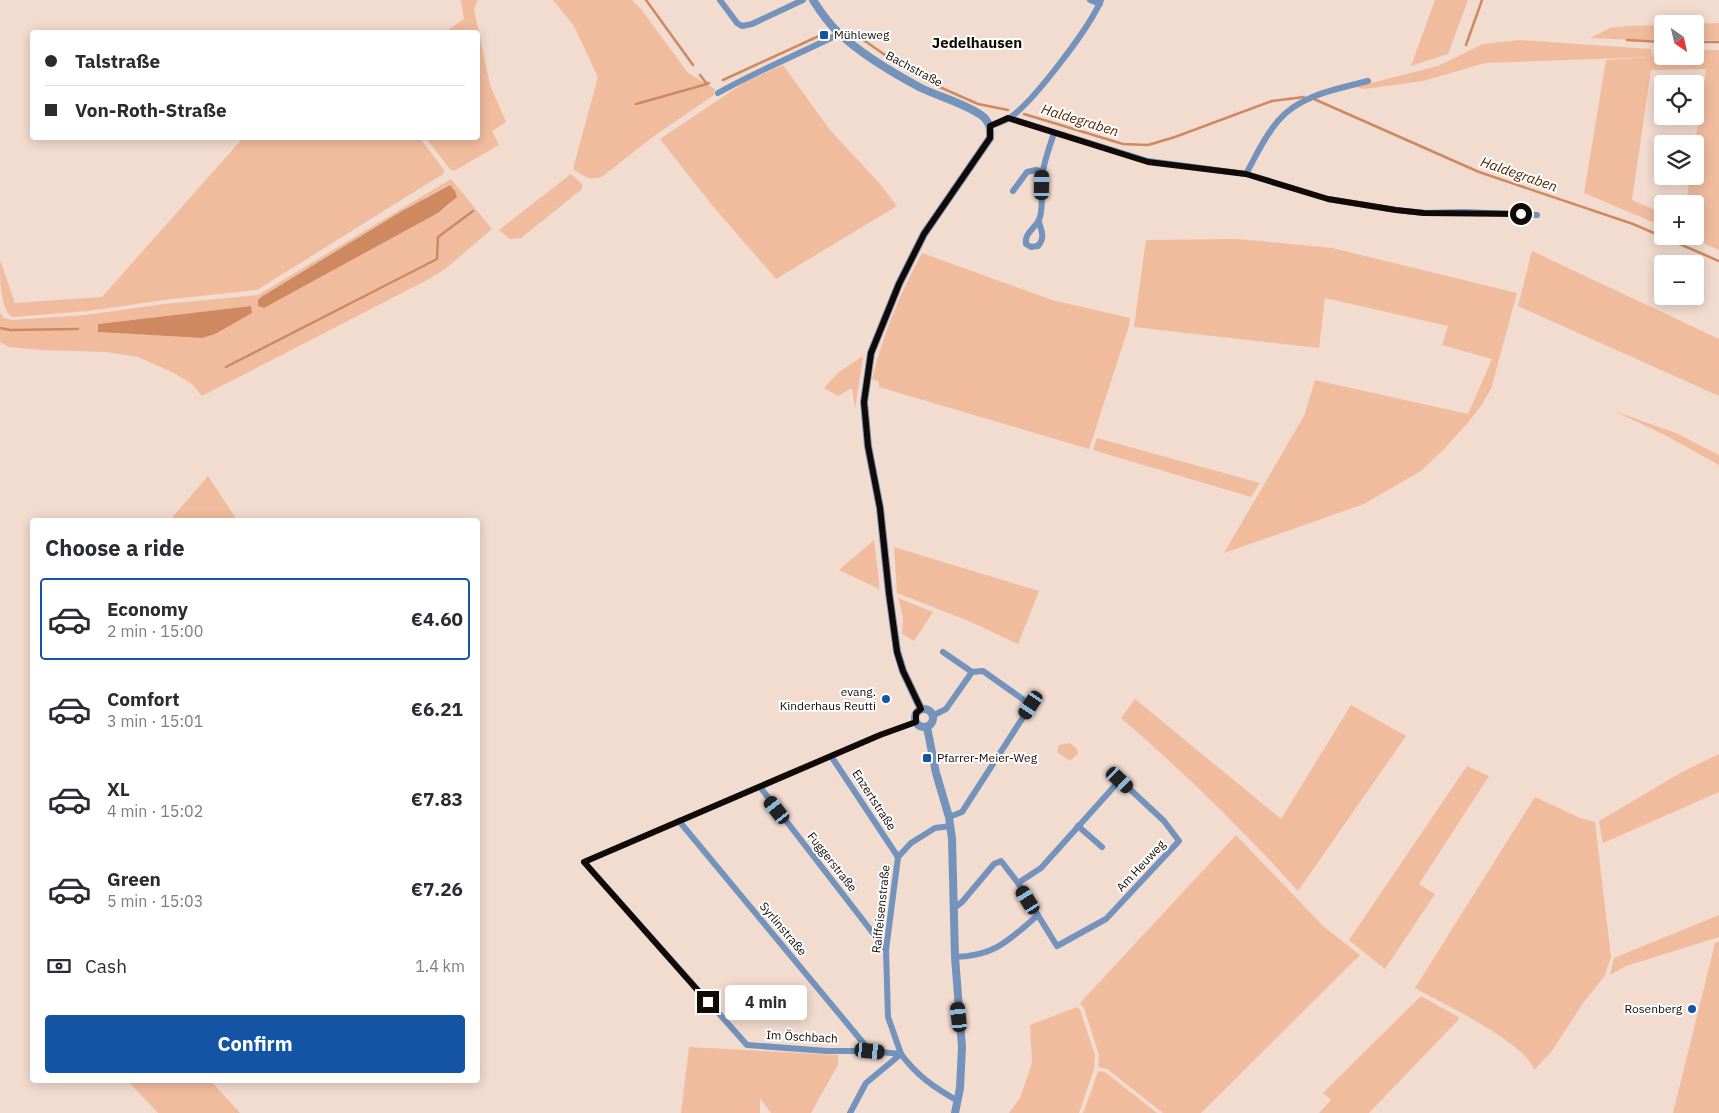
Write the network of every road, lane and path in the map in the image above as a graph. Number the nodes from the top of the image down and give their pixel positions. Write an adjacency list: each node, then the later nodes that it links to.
1 (720, 0): 2 (street)
2 (803, 0)
3 (813, 0): 6 (street, Bachstraße)
4 (1090, 0): 5 (street)
5 (1101, 2): 9 (street)
6 (839, 34): 8 (street); 10 (street, Bachstraße)
7 (1368, 81): 13 (street)
8 (718, 94)
9 (1008, 118): 10 (street); 11 (street)
10 (990, 126): 19 (street)
11 (1054, 133): 12 (street); 13 (street)
12 (1043, 172): 14 (street); 16 (street)
13 (1246, 174): 15 (street)
14 (1013, 191)
15 (1537, 215)
16 (1039, 222)
17 (943, 652): 18 (street)
18 (972, 672): 20 (street); 26 (street)
19 (921, 709): 20 (street); 21 (street)
20 (934, 715): 22 (street)
21 (916, 722): 22 (street); 23 (street)
22 (927, 727): 26 (street)
23 (831, 756): 24 (street); 29 (street, Enzertstraße)
24 (760, 787): 25 (street); 33 (street, Fuggerstraße)
25 (679, 821): 35 (street, Syrlinstraße); 35 (street, Im Öschbach)
26 (950, 821): 29 (street, Raiffeisenstraße); 31 (street)
27 (1078, 826): 28 (street); 30 (street, Am Heuweg); 32 (street, Am Heuweg)
28 (1102, 847)
29 (898, 857): 33 (street, Raiffeisenstraße)
30 (1018, 883): 31 (street, Am Heuweg); 32 (street, Am Heuweg)
31 (954, 908): 34 (street)
32 (1038, 915): 34 (street)
33 (886, 950): 36 (street, Raiffeisenstraße)
34 (955, 957): 37 (street)
35 (870, 1051): 36 (street, Im Öschbach)
36 (901, 1054): 37 (street); 38 (street)
37 (958, 1101): 39 (street)
38 (850, 1113)
39 (955, 1113)

